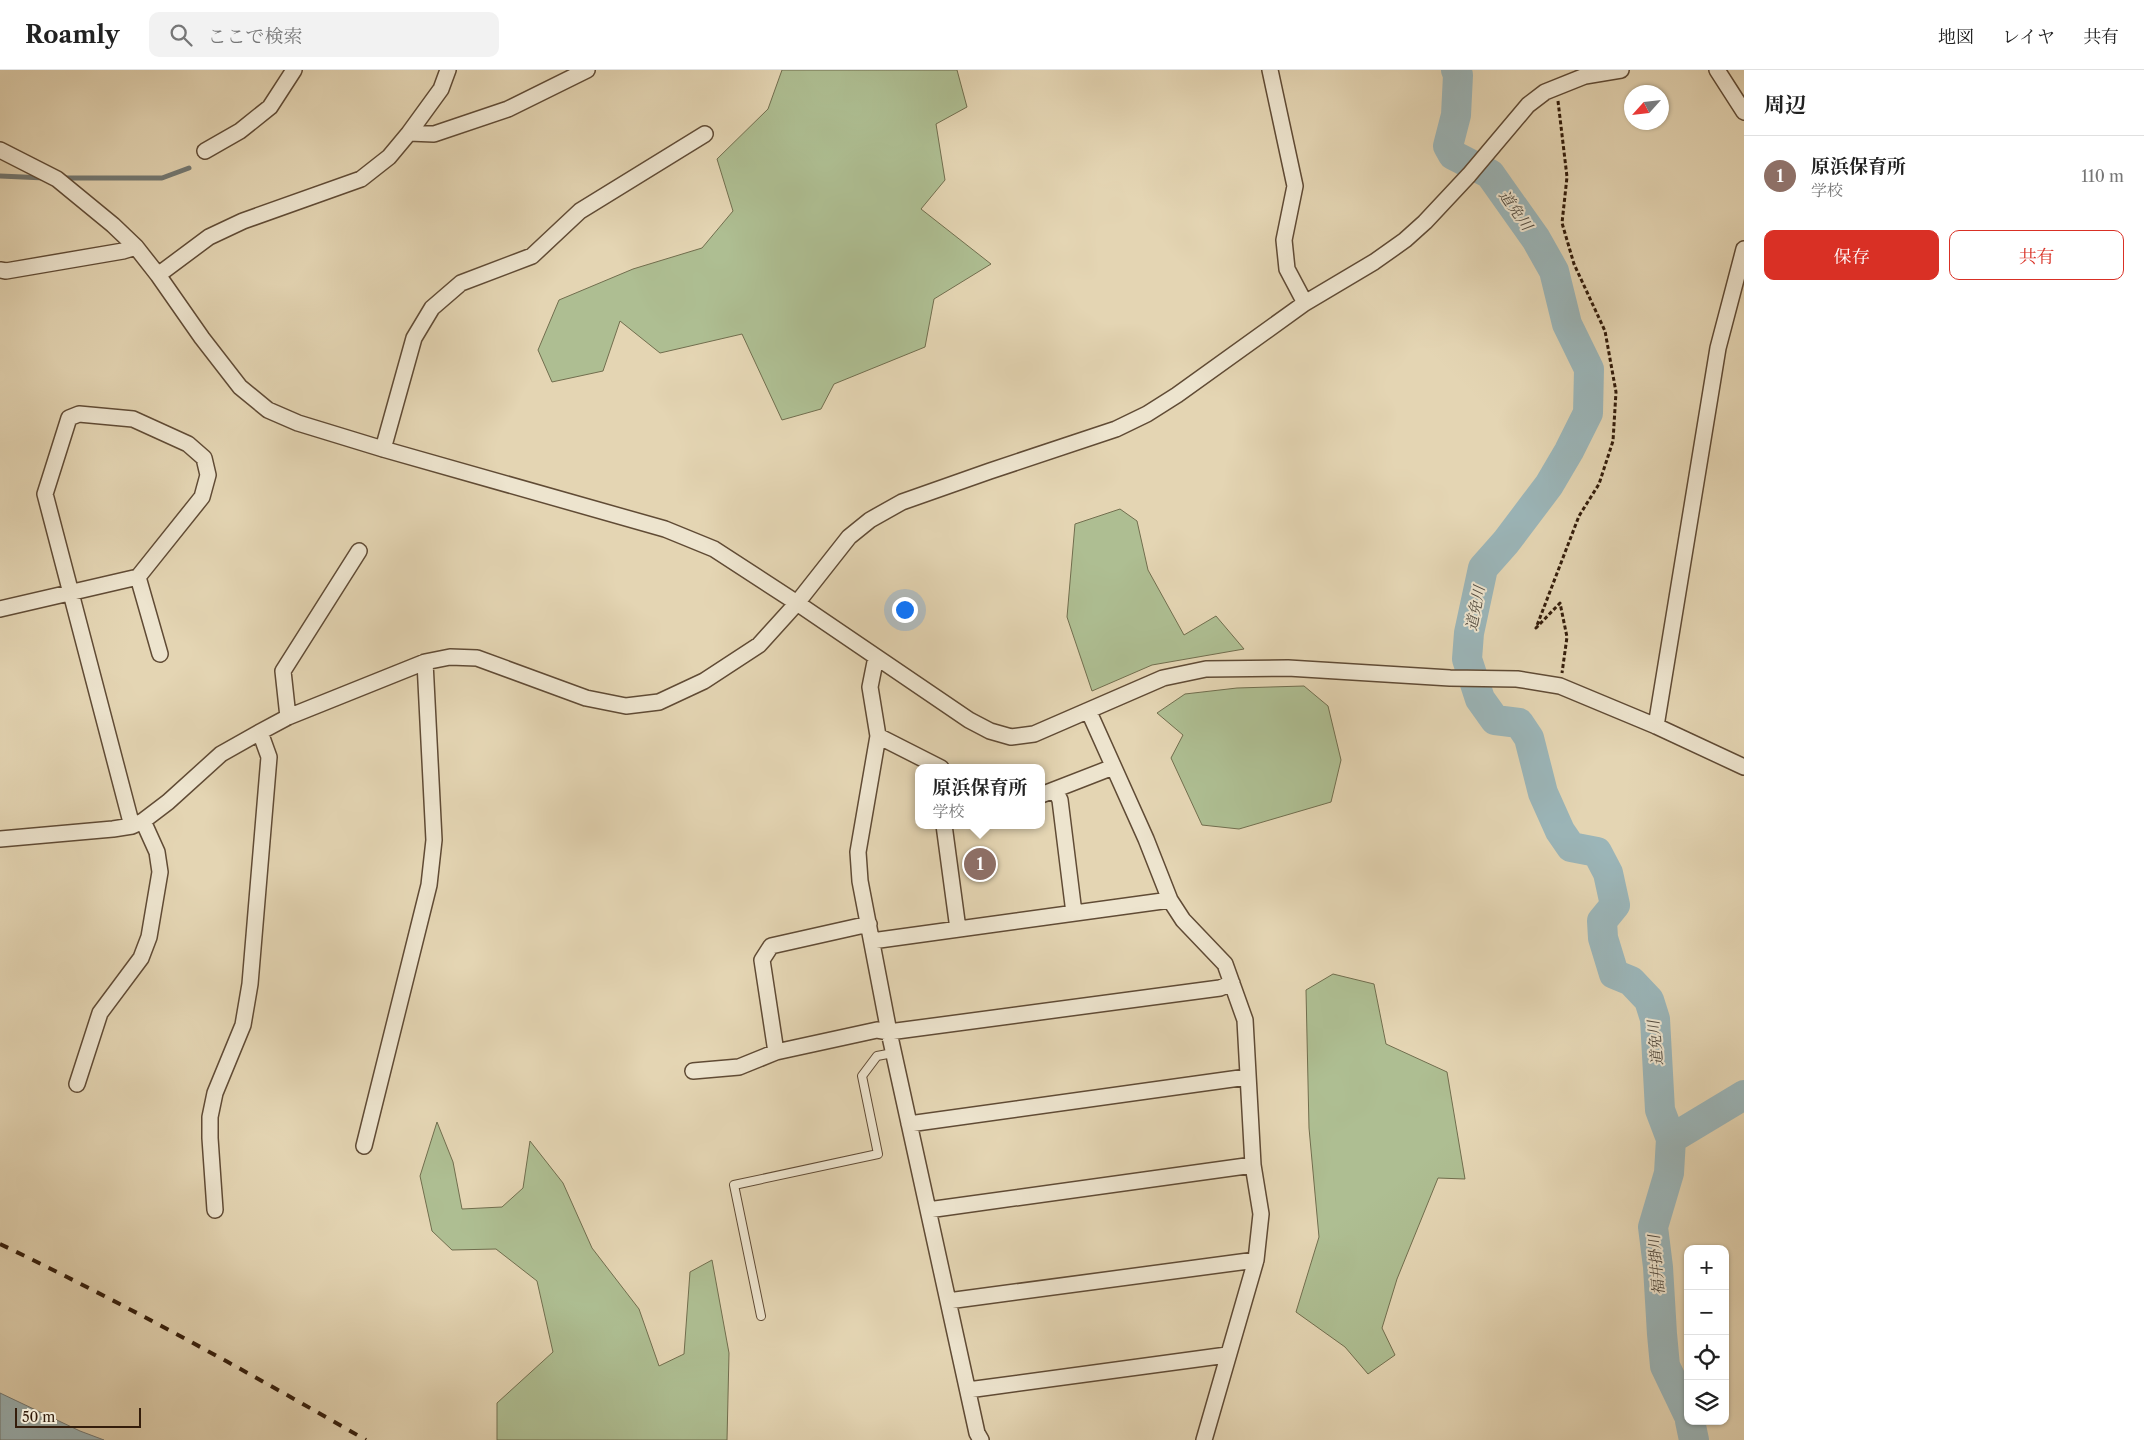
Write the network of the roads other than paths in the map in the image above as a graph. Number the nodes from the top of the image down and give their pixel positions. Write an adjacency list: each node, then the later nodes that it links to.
1 (294, 70): 12 (street)
2 (448, 70): 9 (street)
3 (587, 70): 9 (street)
4 (1270, 70): 17 (street)
5 (1621, 70): 7 (street)
6 (1717, 70): 8 (street)
7 (1584, 73): 17 (street)
8 (1744, 112)
9 (409, 134): 16 (street)
10 (705, 134): 18 (street)
11 (0, 150): 13 (street)
12 (205, 151)
13 (136, 247): 15 (street); 16 (street)
14 (1744, 249): 29 (street)
15 (0, 270)
16 (158, 275): 18 (street)
17 (1304, 303): 22 (street)
18 (383, 449): 22 (street)
19 (359, 551): 28 (street)
20 (138, 576): 21 (street); 21 (street); 24 (street)
21 (71, 591): 23 (street); 36 (street)
22 (797, 603): 25 (street); 26 (street)
23 (0, 608)
24 (160, 654)
25 (876, 657): 27 (street); 31 (street)
26 (425, 662): 28 (street); 52 (street)
27 (1089, 712): 29 (street); 33 (street)
28 (288, 717): 30 (street)
29 (1656, 726): 34 (street)
30 (260, 732): 36 (street); 54 (street)
31 (878, 736): 32 (street); 41 (street)
32 (933, 764)
33 (1113, 767): 35 (street); 39 (street)
34 (1744, 767)
35 (1048, 793): 40 (street)
36 (138, 823): 38 (street); 50 (street)
37 (945, 829): 42 (street)
38 (0, 839)
39 (1170, 900): 40 (street); 44 (street)
40 (1074, 913): 42 (street)
41 (869, 924): 43 (street); 46 (street)
42 (958, 929): 43 (street)
43 (872, 941): 45 (street)
44 (1232, 983): 45 (street); 49 (street)
45 (889, 1032): 46 (street); 47 (street)
46 (776, 1052): 48 (street)
47 (893, 1053): 51 (street); 58 (lane)
48 (693, 1071)
49 (1248, 1077): 51 (street); 53 (street)
50 (77, 1084)
51 (909, 1124): 55 (street)
52 (364, 1146)
53 (1254, 1165): 55 (street); 56 (street)
54 (215, 1210)
55 (928, 1210): 57 (street)
56 (1256, 1260): 57 (street); 59 (street)
57 (948, 1301): 60 (street)
58 (762, 1316)
59 (1227, 1355): 60 (street); 62 (street)
60 (968, 1390): 61 (street)
61 (981, 1440)
62 (1204, 1440)

